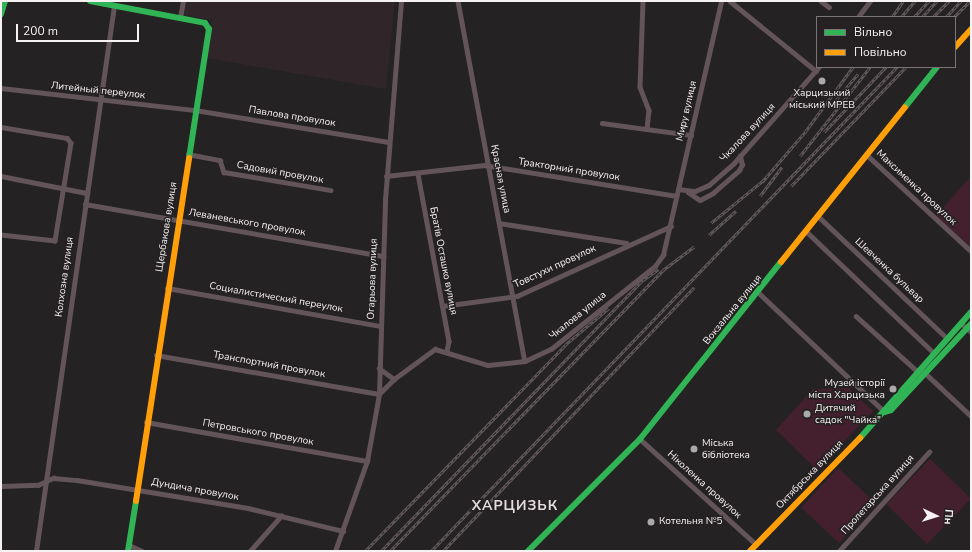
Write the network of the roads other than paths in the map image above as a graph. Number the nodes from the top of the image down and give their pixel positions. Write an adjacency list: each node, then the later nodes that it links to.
1 (5, 1): 13 (main road)
2 (90, 1): 11 (main road, Щербакова вулиця)
3 (183, 1): 15 (street)
4 (401, 1): 27 (street, Огарьова вулиця)
5 (458, 1): 31 (street, Красная улица)
6 (642, 1): 25 (street)
7 (721, 1): 26 (street, Миру вулиця)
8 (730, 1): 19 (street)
9 (821, 1): 12 (street)
10 (870, 1): 14 (street)
11 (114, 6): 15 (main road, Щербакова вулиця); 21 (street, Колхозна вулиця)
12 (829, 7)
13 (1, 14)
14 (859, 16)
15 (180, 18): 22 (main road, Щербакова вулиця)
16 (971, 29): 17 (main road)
17 (956, 46)
18 (936, 68): 29 (main road, Вокзальна вулиця)
19 (817, 69): 30 (street, Чкалова вулиця)
20 (1, 88): 21 (street, Литейный переулок)
21 (100, 101): 22 (street, Литейный переулок); 39 (street, Колхозна вулиця)
22 (194, 110): 27 (street, Павлова провулок); 28 (main road, Щербакова вулиця)
23 (602, 123): 25 (street)
24 (1, 127): 35 (street)
25 (647, 129): 26 (street)
26 (691, 135): 36 (street, Миру вулиця)
27 (388, 142): 34 (street, Огарьова вулиця)
28 (188, 154): 37 (street, Садовий провулок); 43 (main road, Щербакова вулиця)
29 (867, 155): 42 (main road, Вокзальна вулиця); 49 (street, Максименка провулок)
30 (740, 156): 38 (street, Чкалова вулиця); 38 (street)
31 (488, 166): 32 (street, Тракторний провулок); 40 (street, Тракторний провулок); 44 (street, Красная улица)
32 (418, 174): 34 (street, Тракторний провулок); 54 (street, Братів Осташко вулиця)
33 (1, 176): 35 (street)
34 (386, 176): 50 (street, Огарьова вулиця)
35 (64, 189): 39 (street); 47 (street)
36 (678, 189): 38 (street); 40 (street, Миру вулиця)
37 (330, 190)
38 (688, 192)
39 (87, 193): 41 (street, Колхозна вулиця)
40 (677, 196): 45 (street, Миру вулиця)
41 (85, 204): 43 (street, Леваневського провулок); 76 (street, Колхозна вулиця)
42 (818, 217): 46 (main road, Вокзальна вулиця); 60 (street, Шевченка бульвар)
43 (178, 220): 50 (street, Леваневського провулок); 51 (main road, Щербакова вулиця)
44 (499, 223): 48 (street); 53 (street, Красная улица)
45 (671, 226): 48 (street, Товстухи провулок); 64 (street, Чкалова улица)
46 (807, 232): 52 (main road, Вокзальна вулиця); 62 (street)
47 (1, 234)
48 (626, 243): 53 (street, Товстухи провулок)
49 (971, 251)
50 (383, 256): 58 (street, Огарьова вулиця)
51 (168, 288): 58 (street, Социалистический переулок); 63 (main road, Щербакова вулиця)
52 (759, 293): 70 (street); 73 (main road, Вокзальна вулиця)
53 (513, 296): 54 (street, Товстухи провулок); 64 (street, Красная улица)
54 (443, 306): 61 (street, Братів Осташко вулиця)
55 (971, 312): 57 (main road, Октябрська вулиця)
56 (856, 316): 66 (street)
57 (961, 323): 59 (street); 60 (main road, Октябрська вулиця)
58 (381, 326): 65 (street, Огарьова вулиця)
59 (970, 328): 67 (main road, Октябрська вулиця)
60 (947, 338): 62 (main road, Октябрська вулиця)
61 (447, 351): 64 (street, Чкалова улица); 68 (street, Чкалова улица)
62 (934, 352): 66 (main road, Октябрська вулиця)
63 (156, 354): 69 (street, Транспортний провулок); 72 (main road, Щербакова вулиця)
64 (525, 361)
65 (379, 368): 68 (street); 69 (street, Огарьова вулиця)
66 (918, 370): 67 (street); 70 (main road, Октябрська вулиця)
67 (925, 373): 70 (main road, Октябрська вулиця); 71 (street)
68 (394, 379): 69 (street, Чкалова улица)
69 (379, 394): 75 (street, Огарьова вулиця)
70 (885, 412): 81 (main road, Октябрська вулиця)
71 (971, 416)
72 (146, 422): 75 (street, Петровського провулок); 78 (main road, Щербакова вулиця)
73 (640, 439): 81 (street, Ніколенка провулок); 87 (main road, Вокзальна вулиця)
74 (929, 452): 89 (street, Пролетарська вулиця)
75 (367, 461): 80 (street, Огарьова вулиця)
76 (44, 481): 77 (street, Дундича провулок); 78 (street, Дундича провулок); 83 (street, Колхозна вулиця)
77 (1, 486)
78 (135, 489): 79 (street, Дундича провулок); 82 (main road, Щербакова вулиця)
79 (281, 516): 80 (street, Дундича провулок); 85 (street)
80 (342, 531): 86 (street, Огарьова вулиця)
81 (756, 544): 88 (main road, Октябрська вулиця)
82 (128, 548): 84 (street)
83 (36, 551)
84 (142, 551)
85 (250, 551)
86 (335, 551)
87 (528, 551)
88 (750, 551)
89 (839, 551)

